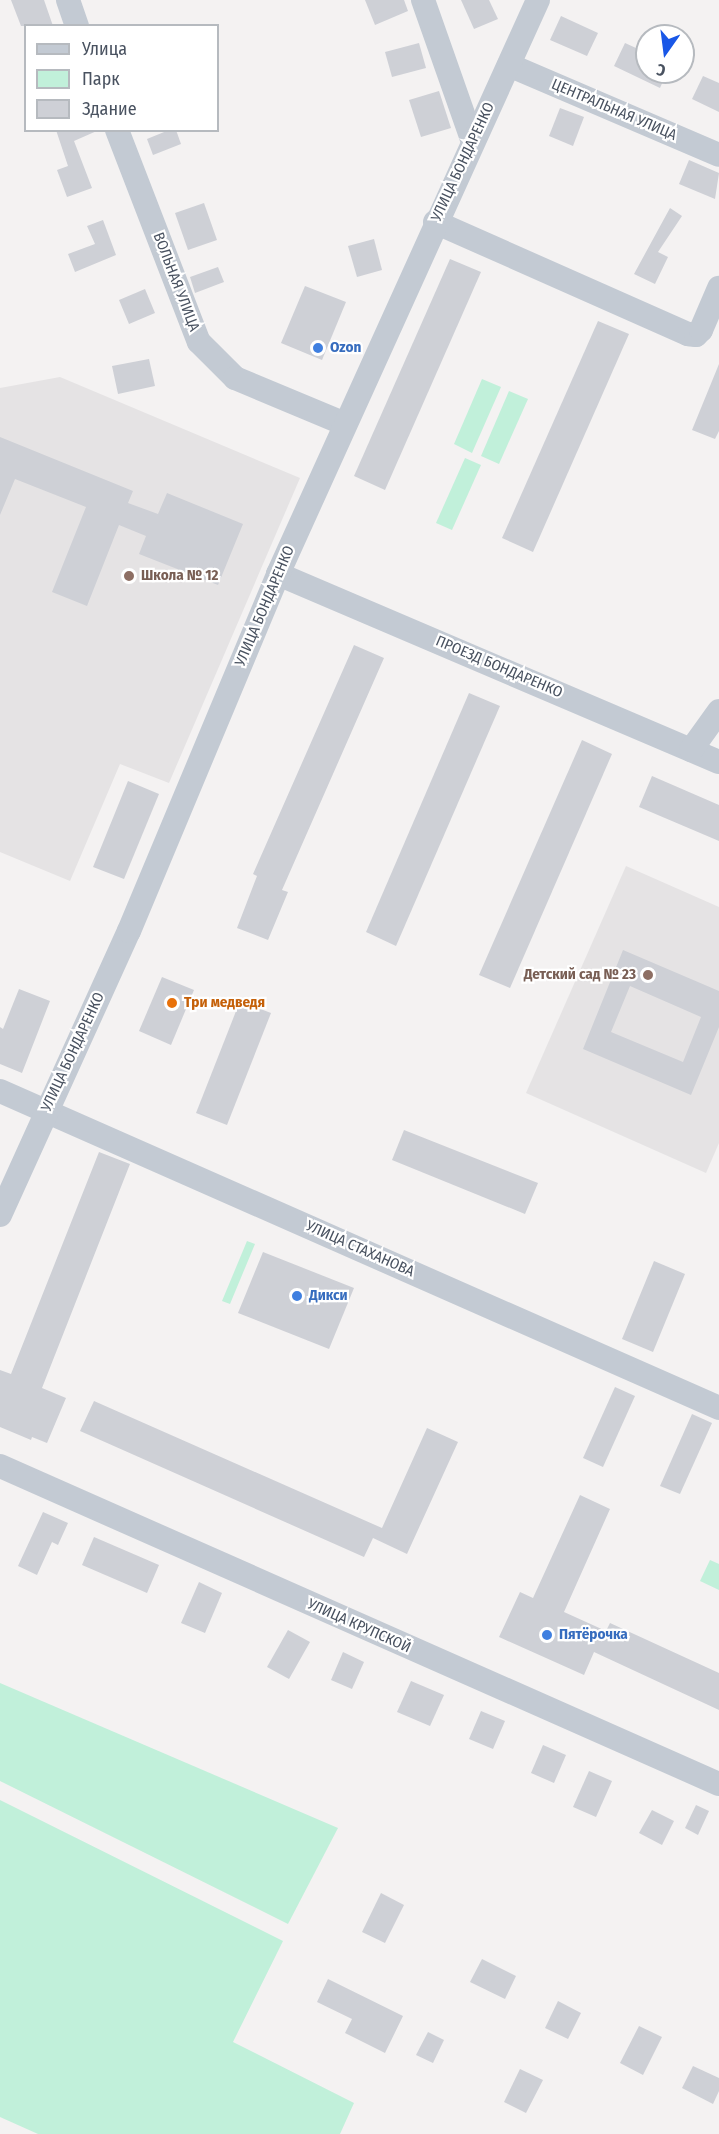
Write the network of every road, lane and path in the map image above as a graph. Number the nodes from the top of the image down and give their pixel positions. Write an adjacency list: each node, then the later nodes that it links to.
1 (68, 0): 4 (street)
2 (423, 0): 7 (street)
3 (538, 0): 5 (street, УЛИЦА БОНДАРЕНКО)
4 (76, 24)
5 (509, 65): 7 (street, УЛИЦА БОНДАРЕНКО); 8 (street, ЦЕНТРАЛЬНАЯ УЛИЦА)
6 (118, 132): 11 (street, ВОЛЬНАЯ УЛИЦА)
7 (472, 139): 9 (street, УЛИЦА БОНДАРЕНКО)
8 (719, 155)
9 (435, 222): 10 (street); 11 (street, УЛИЦА БОНДАРЕНКО)
10 (719, 288)
11 (345, 424): 12 (street, УЛИЦА БОНДАРЕНКО)
12 (278, 574): 14 (street, ПРОЕЗД БОНДАРЕНКО); 17 (street, УЛИЦА БОНДАРЕНКО)
13 (719, 711): 14 (street)
14 (692, 750): 15 (street, ПРОЕЗД БОНДАРЕНКО)
15 (719, 762)
16 (0, 1091): 17 (street, УЛИЦА СТАХАНОВА)
17 (46, 1111): 18 (street, УЛИЦА БОНДАРЕНКО); 19 (street, УЛИЦА СТАХАНОВА)
18 (0, 1215)
19 (719, 1408)
20 (0, 1466): 21 (street, УЛИЦА КРУПСКОЙ)
21 (719, 1784)

